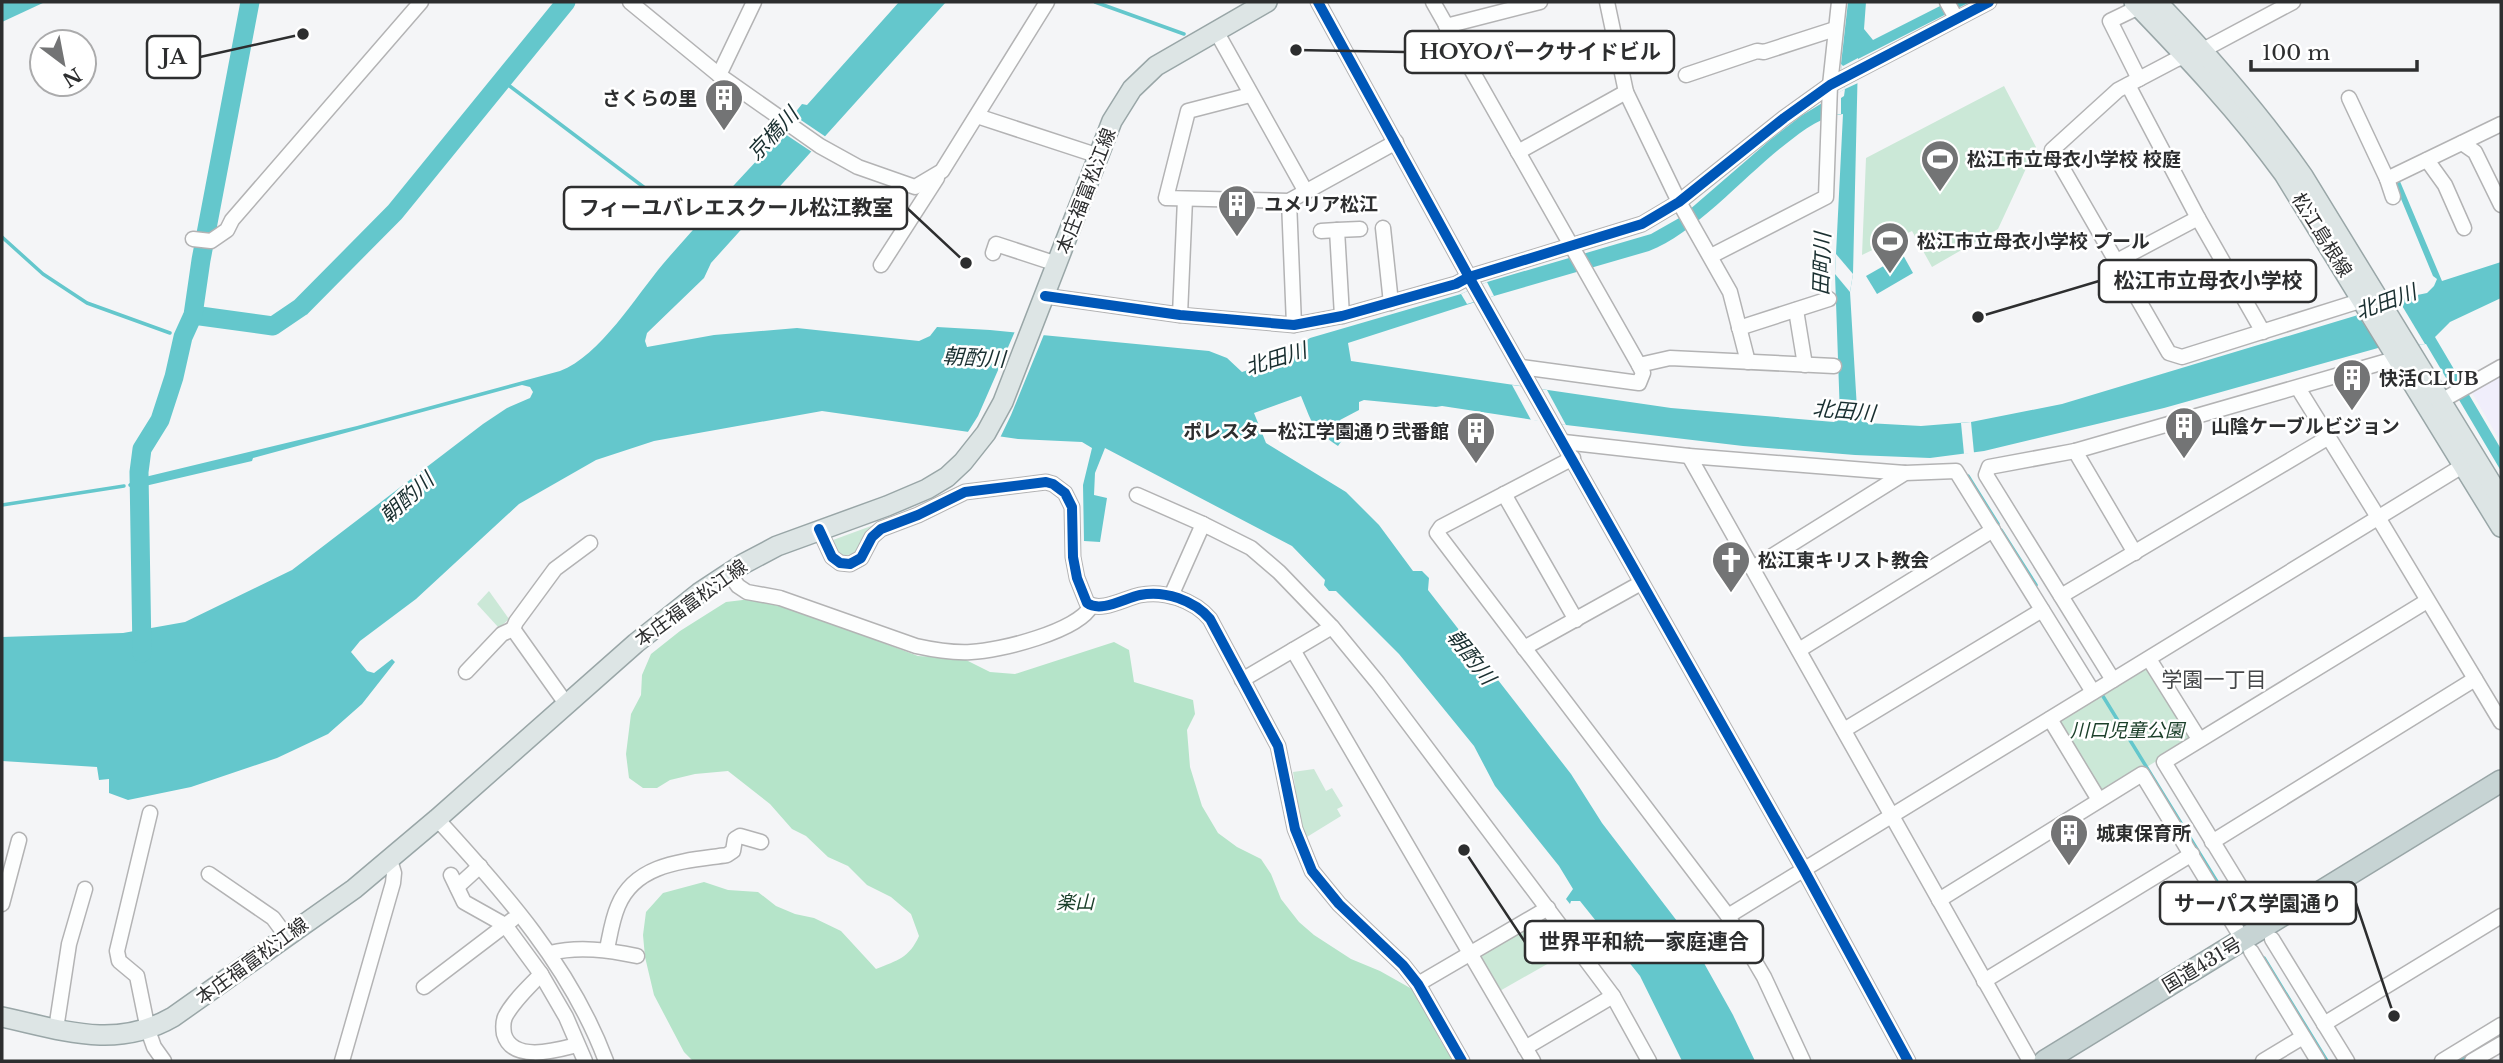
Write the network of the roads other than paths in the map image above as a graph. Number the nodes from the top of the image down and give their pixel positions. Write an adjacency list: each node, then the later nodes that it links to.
1 (421, 2): 47 (street)
2 (630, 2): 19 (street)
3 (754, 2): 19 (street)
4 (1047, 2): 26 (street)
5 (1267, 2): 17 (main road, 本庄福富松江線)
6 (1318, 2): 28 (street)
7 (1433, 2): 15 (street)
8 (1540, 2): 15 (street)
9 (1607, 2): 23 (street)
10 (1839, 2): 16 (street)
11 (1989, 2): 14 (street)
12 (2293, 2): 18 (street)
13 (2143, 4): 18 (main road, 松江島根線); 21 (street)
14 (1951, 10): 22 (street)
15 (1446, 26): 30 (street)
16 (1835, 29): 20 (street); 22 (street)
17 (1216, 31): 24 (street); 31 (main road, 本庄福富松江線)
18 (2195, 53): 21 (street); 58 (main road, 松江島根線)
19 (719, 75): 33 (street)
20 (1686, 75)
21 (2134, 82): 41 (street); 51 (street)
22 (1832, 87): 40 (street); 50 (street)
23 (1626, 92): 30 (street); 40 (street)
24 (1250, 95): 35 (street); 37 (street)
25 (2349, 98): 34 (street)
26 (977, 116): 31 (street); 33 (street)
27 (2501, 124): 29 (street)
28 (1396, 142): 35 (street); 54 (street)
29 (2462, 142): 32 (street); 39 (street)
30 (1518, 152): 48 (street)
31 (1099, 156): 52 (main road, 本庄福富松江線)
32 (2427, 160): 34 (street); 43 (street)
33 (942, 171): 53 (street)
34 (2387, 179): 36 (street)
35 (1306, 192): 38 (street)
36 (2393, 197)
37 (1185, 199): 38 (street); 60 (street)
38 (1289, 201): 62 (street)
39 (2501, 205)
40 (1682, 207): 48 (street); 50 (street)
41 (2198, 218): 51 (street); 64 (street)
42 (1382, 228): 57 (street)
43 (2464, 228)
44 (1360, 229): 45 (street)
45 (1337, 230): 46 (street); 61 (street)
46 (1321, 231)
47 (193, 239)
48 (1575, 249): 54 (street); 67 (street)
49 (993, 253): 52 (street)
50 (1711, 256): 63 (street)
51 (2117, 261): 64 (street)
52 (1057, 264): 55 (main road, 本庄福富松江線)
53 (881, 265)
54 (1472, 281): 57 (street); 71 (street)
55 (1045, 296): 60 (street); 87 (main road, 本庄福富松江線)
56 (1829, 299): 59 (street)
57 (1391, 303): 61 (street)
58 (2370, 303): 64 (street); 65 (main road, 松江島根線)
59 (1796, 310): 63 (street); 68 (street)
60 (1180, 315): 62 (street)
61 (1342, 316): 62 (street)
62 (1294, 325)
63 (1740, 328): 66 (street)
64 (2263, 332)
65 (2400, 352): 72 (street); 73 (main road, 松江島根線); 79 (main road, 松江島根線)
66 (1748, 362): 67 (street); 68 (street)
67 (1639, 365): 71 (street)
68 (1805, 365): 69 (street)
69 (1834, 366)
70 (2501, 367): 73 (street)
71 (1523, 371): 74 (street)
72 (2298, 388): 75 (street); 76 (street)
73 (2453, 394): 83 (main road, 松江島根線)
74 (1561, 437): 77 (street); 78 (street)
75 (2329, 437): 84 (street); 90 (street)
76 (2075, 450): 90 (street); 95 (street)
77 (1689, 456): 80 (street); 91 (street)
78 (1573, 458): 81 (street); 93 (street)
79 (2463, 465): 84 (street); 86 (main road, 松江島根線)
80 (1905, 473): 88 (street); 91 (street)
81 (1504, 494): 99 (street); 102 (street)
82 (1137, 495): 85 (street)
83 (2501, 499)
84 (2377, 518): 96 (street); 105 (street)
85 (1203, 524): 94 (street); 100 (street)
86 (2501, 527)
87 (819, 529): 92 (main road, 本庄福富松江線); 97 (street)
88 (1993, 530): 98 (street); 104 (street)
89 (590, 543): 101 (street)
90 (2135, 553): 95 (street)
91 (1753, 568): 104 (street)
92 (728, 572): 97 (street); 110 (main road, 本庄福富松江線)
93 (1641, 583): 99 (street); 127 (street)
94 (1171, 596): 97 (street); 108 (street)
95 (2061, 596): 109 (street)
96 (2427, 601): 107 (street); 114 (street)
97 (1091, 606)
98 (2042, 610): 109 (street); 113 (street)
99 (1576, 620): 102 (street)
100 (1332, 627): 103 (street); 132 (street)
101 (513, 629): 106 (street); 110 (street)
102 (1524, 648): 134 (street)
103 (1293, 650): 108 (street); 142 (street)
104 (1798, 650): 113 (street)
105 (2149, 659): 109 (street); 114 (street)
106 (466, 672)
107 (2475, 679): 112 (street); 123 (street)
108 (1242, 680): 146 (street)
109 (2101, 687): 111 (street)
110 (567, 705): 120 (main road, 本庄福富松江線)
111 (2050, 719): 117 (street); 119 (street)
112 (2501, 722)
113 (1844, 730): 119 (street)
114 (2199, 739): 123 (street)
115 (2501, 781): 137 (highway, 国道431号)
116 (2501, 798): 137 (highway, 国道431号)
117 (2099, 800): 124 (street); 130 (street)
118 (150, 813): 153 (street)
119 (1891, 815): 127 (street); 130 (street)
120 (437, 819): 125 (main road, 本庄福富松江線); 126 (street)
121 (19, 840): 131 (street)
122 (761, 842): 140 (street)
123 (2212, 842): 137 (street)
124 (2192, 854): 139 (street); 145 (street)
125 (390, 860): 138 (main road, 本庄福富松江線); 159 (street)
126 (480, 866): 133 (street); 136 (street)
127 (1803, 868): 134 (street); 166 (street)
128 (209, 874): 138 (street)
129 (85, 890): 152 (street)
130 (1939, 900): 145 (street)
131 (2, 904)
132 (1548, 908): 142 (street); 148 (street)
133 (520, 913): 136 (street); 141 (street)
134 (1728, 916): 165 (street)
135 (2501, 916): 150 (street)
136 (505, 925): 144 (street); 147 (street)
137 (2269, 932): 139 (highway, 国道431号); 150 (street)
138 (287, 937): 153 (main road, 本庄福富松江線)
139 (2247, 945): 154 (street); 168 (highway, 国道431号); 169 (highway, 国道431号)
140 (607, 949): 141 (street); 143 (street)
141 (550, 953): 162 (street)
142 (1471, 953): 146 (street); 157 (street)
143 (637, 956)
144 (541, 974): 155 (street); 155 (street)
145 (1984, 981): 167 (street)
146 (1418, 984): 163 (street)
147 (424, 987)
148 (1613, 996): 157 (street); 164 (street)
149 (2, 1017): 152 (main road, 本庄福富松江線)
150 (2324, 1024): 172 (street)
151 (2501, 1025): 173 (street)
152 (56, 1028): 153 (main road, 本庄福富松江線)
153 (148, 1030): 158 (street)
154 (2303, 1037): 170 (street); 171 (street)
155 (575, 1041): 160 (street); 161 (street)
156 (2501, 1044): 174 (street)
157 (1529, 1055)
158 (164, 1061)
159 (342, 1061)
160 (569, 1061)
161 (585, 1061)
162 (606, 1061)
163 (1462, 1061)
164 (1649, 1061)
165 (1803, 1061)
166 (1908, 1061)
167 (2029, 1061)
168 (2045, 1061)
169 (2072, 1061)
170 (2263, 1061)
171 (2318, 1061)
172 (2347, 1061)
173 (2442, 1061)
174 (2473, 1061)

